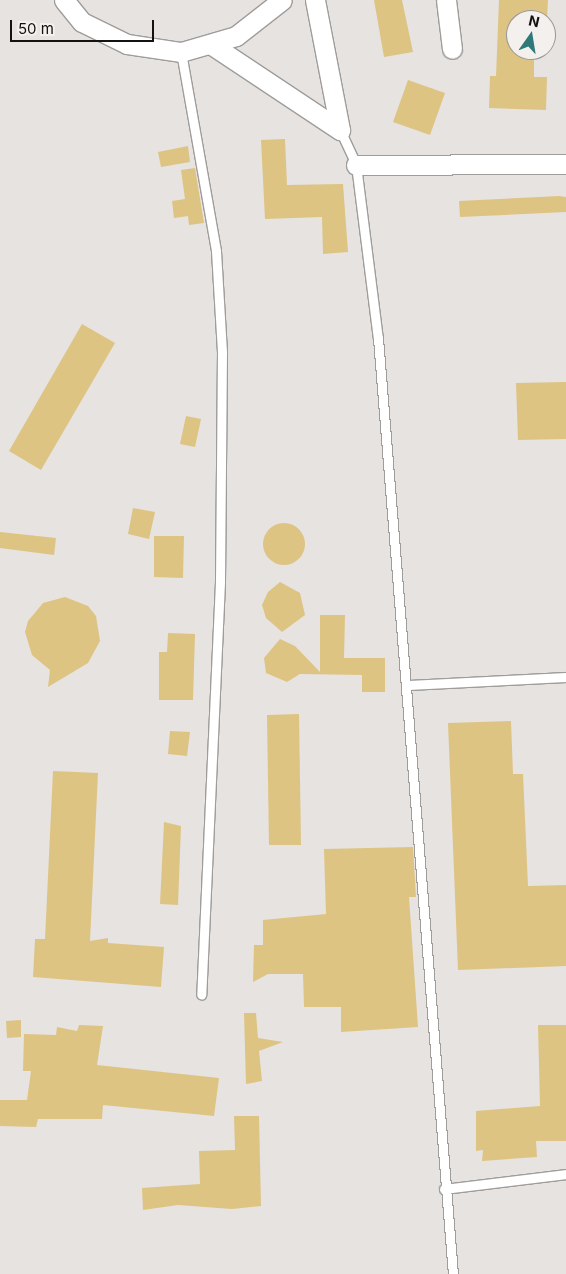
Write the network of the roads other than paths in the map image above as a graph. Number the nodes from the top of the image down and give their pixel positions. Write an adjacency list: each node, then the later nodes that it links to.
1 (64, 0): 7 (street)
2 (282, 0): 5 (street)
3 (315, 0): 8 (street)
4 (446, 0): 6 (street)
5 (212, 46): 7 (street); 8 (street)
6 (452, 49)
7 (180, 52): 13 (lane)
8 (340, 130): 10 (lane)
9 (566, 164): 10 (street)
10 (356, 166): 12 (lane)
11 (566, 677): 12 (lane)
12 (408, 685): 15 (lane)
13 (201, 995)
14 (566, 1174): 15 (lane)
15 (444, 1189): 16 (lane)
16 (453, 1274)

